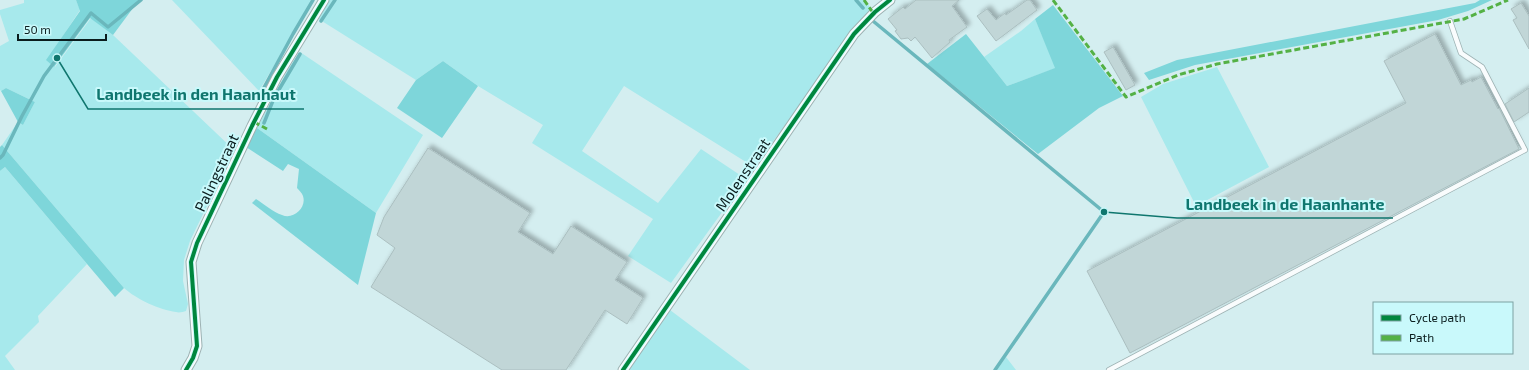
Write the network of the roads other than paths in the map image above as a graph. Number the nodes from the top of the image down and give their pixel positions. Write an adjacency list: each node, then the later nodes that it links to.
1 (324, 0): 4 (street, Palingstraat)
2 (890, 0): 5 (street, Molenstraat)
3 (1450, 21): 6 (lane)
4 (186, 370)
5 (623, 370)
6 (1109, 370)

